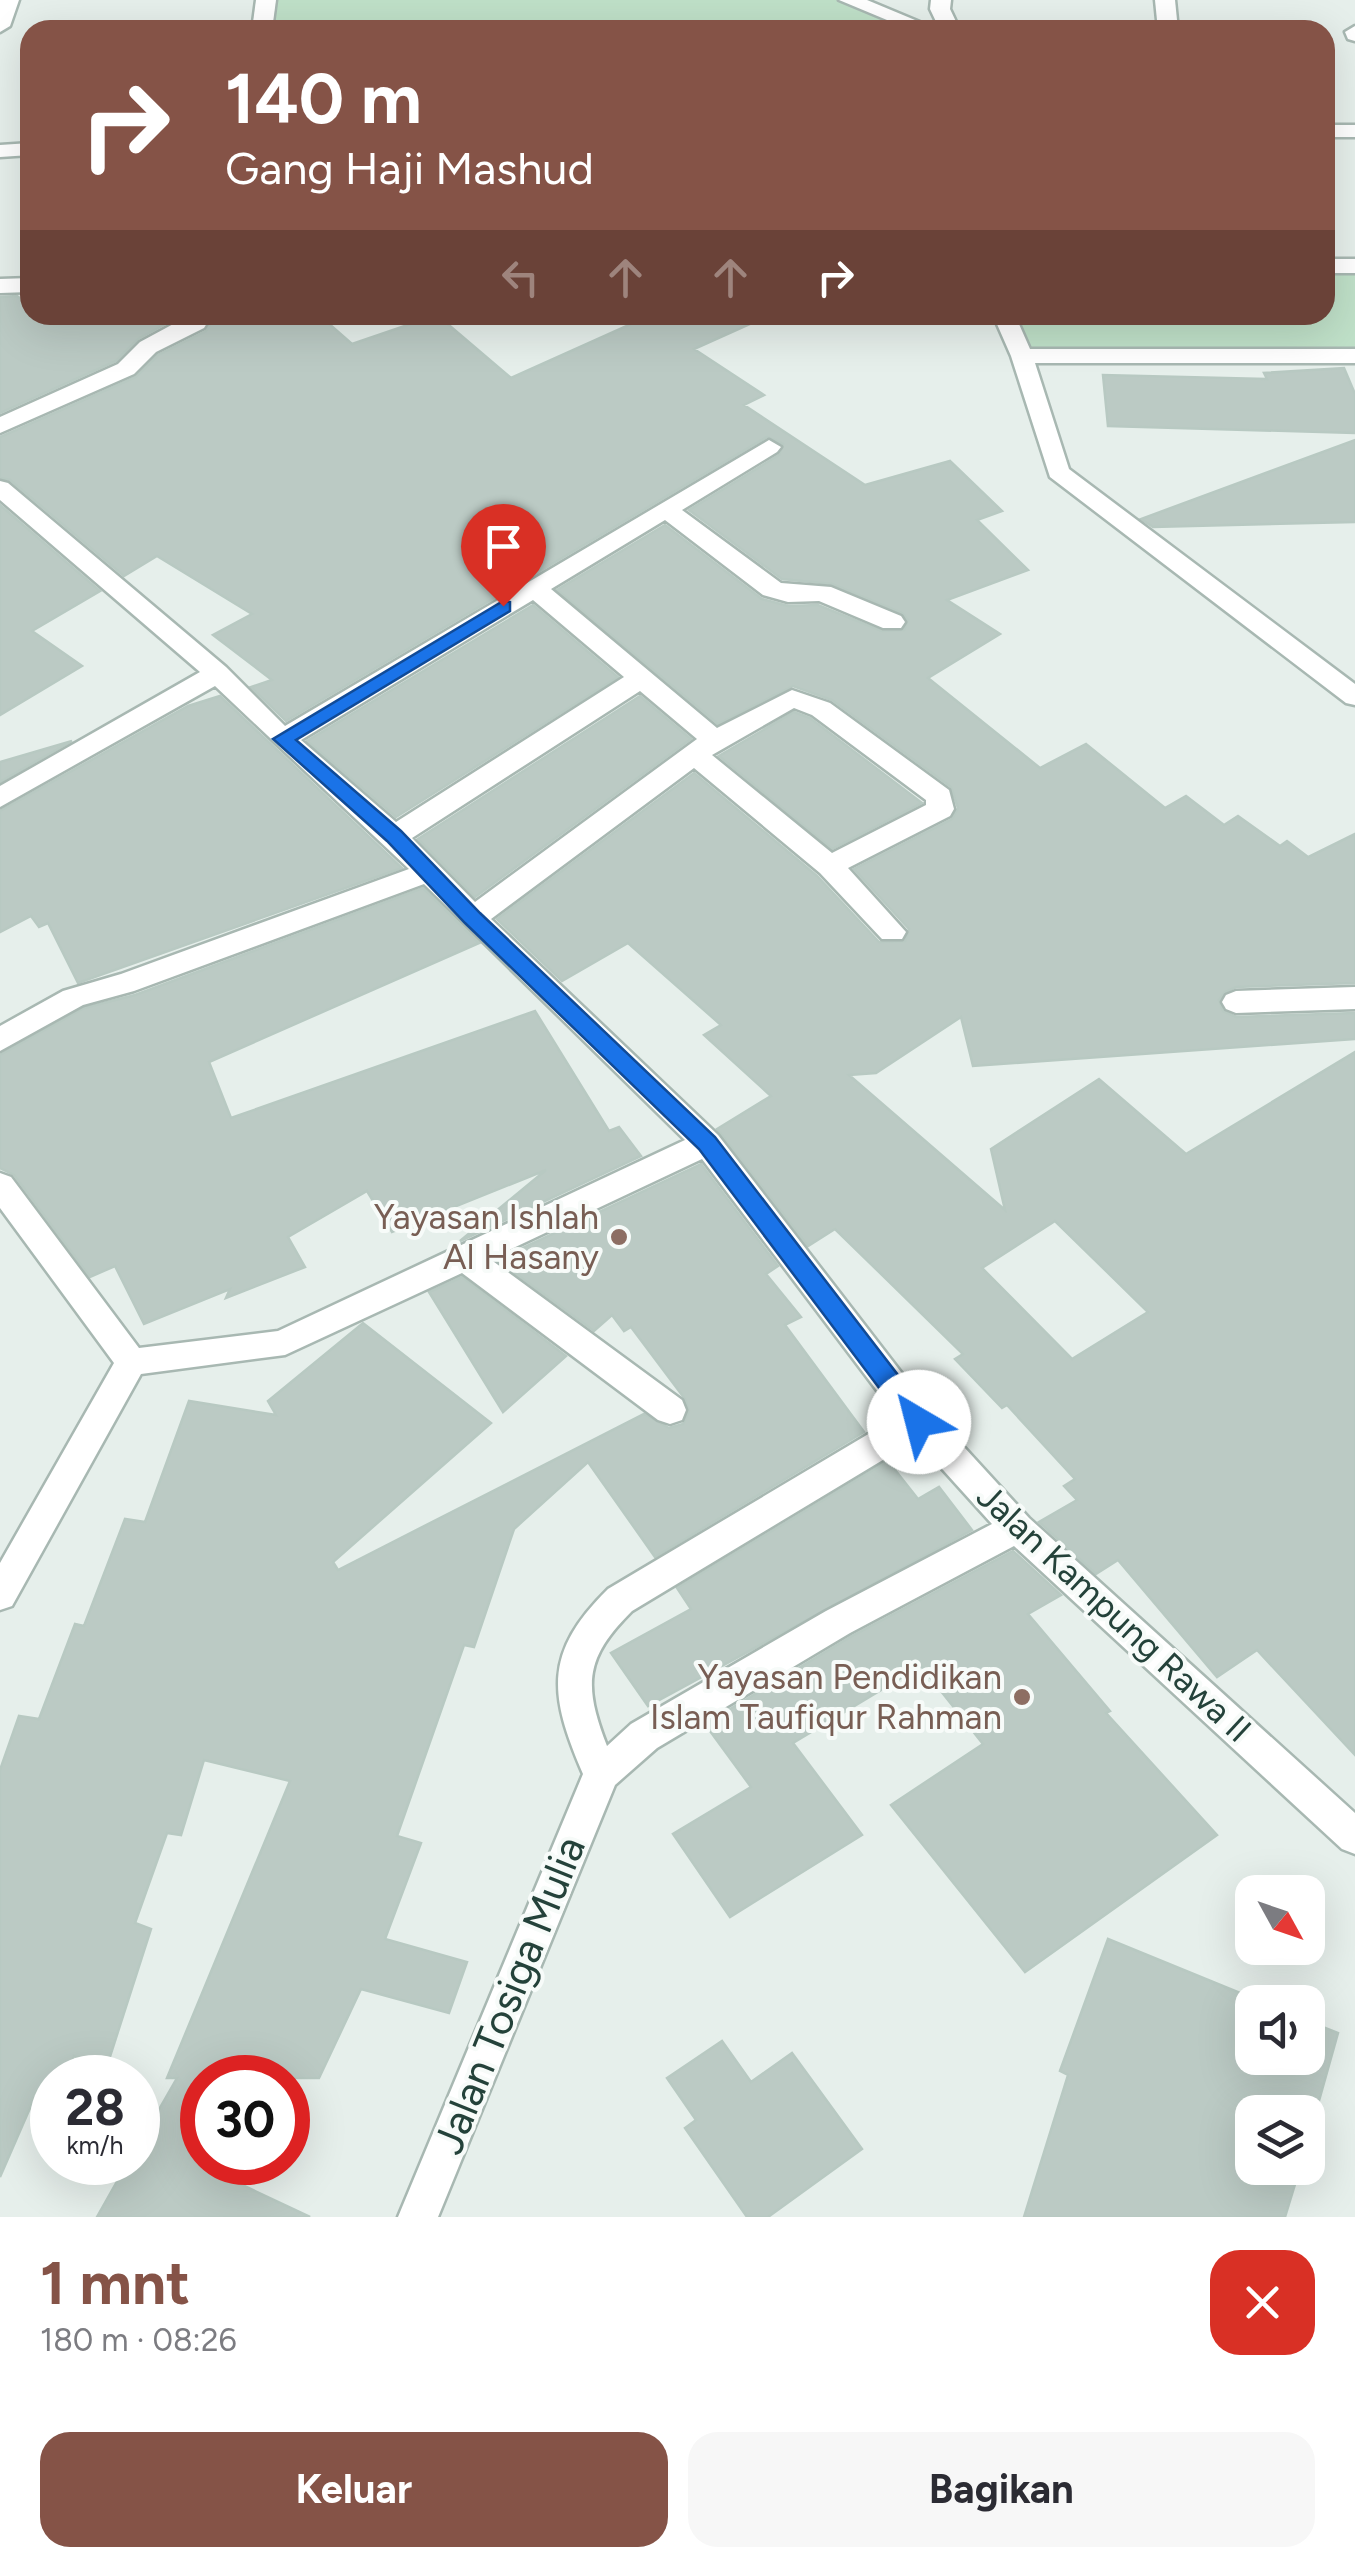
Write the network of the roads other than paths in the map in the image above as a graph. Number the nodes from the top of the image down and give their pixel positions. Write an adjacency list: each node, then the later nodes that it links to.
1 (9, 0): 4 (street)
2 (849, 0): 3 (street)
3 (902, 20)
4 (0, 26)
5 (192, 325): 9 (street)
6 (1008, 325): 7 (street)
7 (1022, 356): 8 (street); 17 (street)
8 (1355, 356)
9 (0, 426)
10 (769, 447): 12 (street)
11 (0, 488): 15 (street, Jalan Kampung Rawa II)
12 (666, 509): 13 (street); 14 (street)
13 (534, 588): 16 (street); 18 (street)
14 (892, 622)
15 (217, 673): 18 (street, Jalan Kampung Rawa II); 20 (street)
16 (640, 679): 19 (street); 21 (street)
17 (1355, 697)
18 (283, 739): 21 (street, Jalan Kampung Rawa II)
19 (703, 748): 22 (street); 22 (street); 24 (street)
20 (0, 798)
21 (394, 836): 23 (street, Jalan Kampung Rawa II)
22 (830, 866): 25 (street)
23 (428, 872): 24 (street, Jalan Kampung Rawa II); 28 (street)
24 (472, 918): 29 (street, Jalan Kampung Rawa II)
25 (892, 932)
26 (1355, 998): 27 (street)
27 (1236, 1002)
28 (0, 1040)
29 (707, 1143): 31 (street); 34 (street, Jalan Kampung Rawa II)
30 (0, 1185): 32 (street)
31 (465, 1258): 32 (street); 33 (street)
32 (131, 1362): 36 (street)
33 (670, 1410)
34 (919, 1422): 35 (street, Jalan Kampung Rawa II); 37 (street)
35 (1017, 1528): 37 (street); 38 (street, Jalan Kampung Rawa II)
36 (0, 1595)
37 (600, 1774): 39 (street, Jalan Tosiga Mulia)
38 (1355, 1836)
39 (418, 2217)

